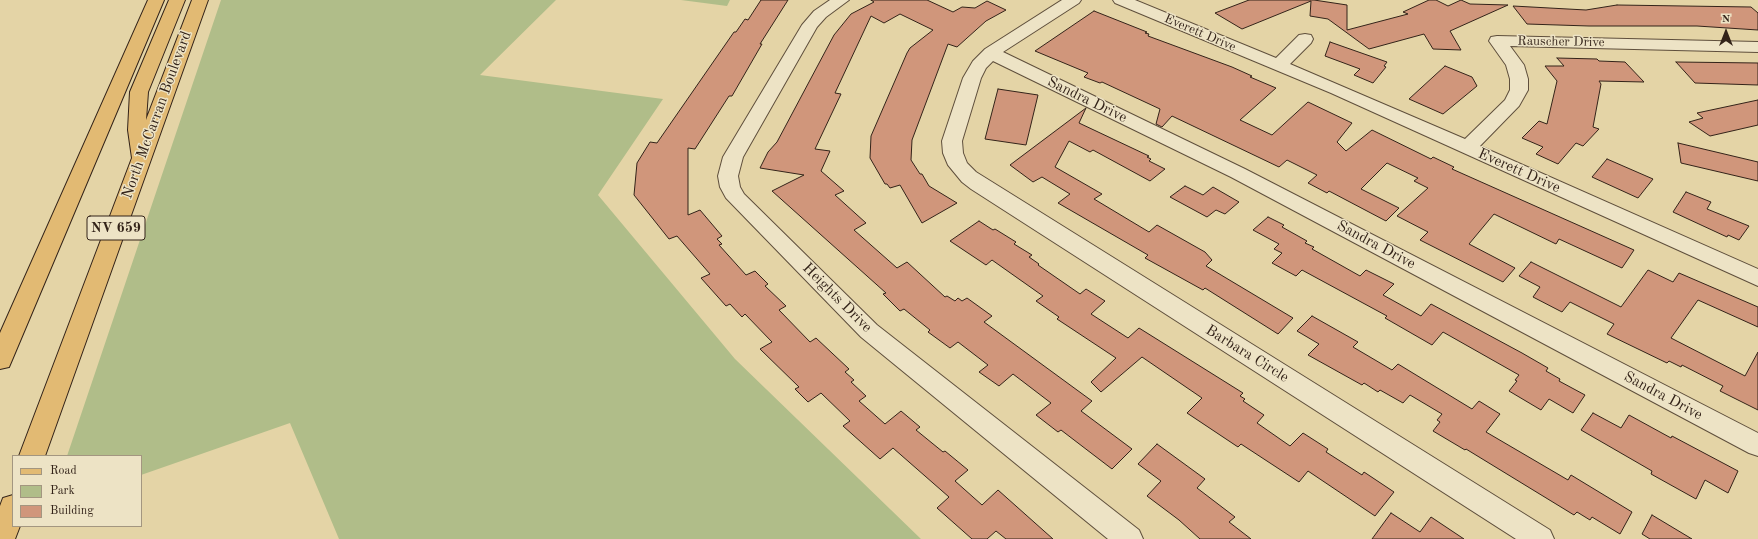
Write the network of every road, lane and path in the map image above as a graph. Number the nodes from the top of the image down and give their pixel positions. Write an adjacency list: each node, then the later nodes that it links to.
1 (156, 0): 14 (main road)
2 (177, 0): 12 (main road)
3 (200, 0): 12 (main road, North McCarran Boulevard / NV 659)
4 (841, 0): 19 (street, Heights Drive)
5 (1073, 0): 9 (street)
6 (1121, 0): 10 (street, Everett Drive)
7 (1305, 39): 10 (street)
8 (1758, 47): 11 (street, Rauscher Drive)
9 (991, 53): 15 (street, Sandra Drive); 20 (street, Barbara Circle)
10 (1279, 66): 11 (street, Everett Drive)
11 (1467, 148): 13 (street, Everett Drive)
12 (140, 160): 16 (main road, North McCarran Boulevard / NV 659)
13 (1758, 278)
14 (0, 360)
15 (1758, 446)
16 (32, 455)
17 (12, 510): 18 (main road)
18 (1, 539)
19 (1129, 539)
20 (1540, 539)

